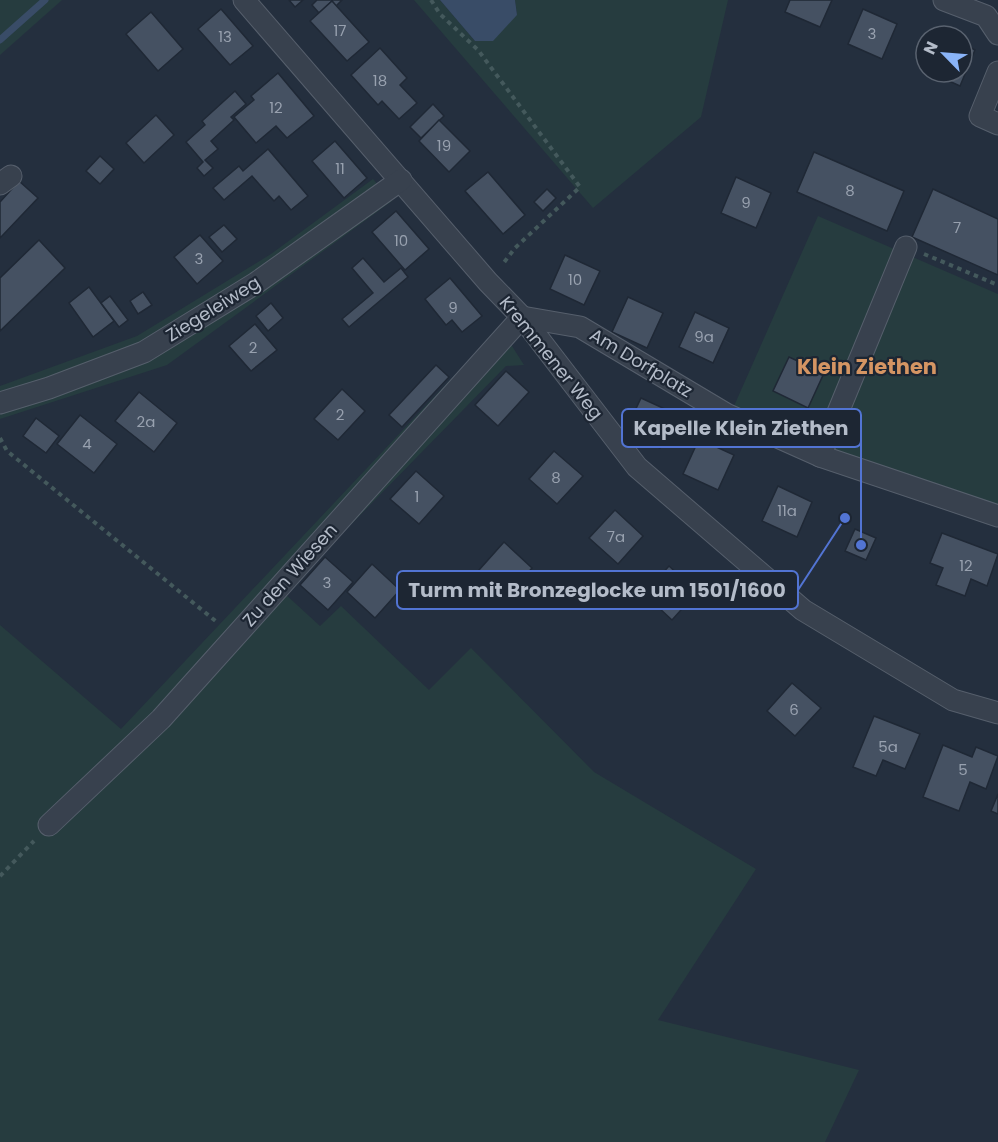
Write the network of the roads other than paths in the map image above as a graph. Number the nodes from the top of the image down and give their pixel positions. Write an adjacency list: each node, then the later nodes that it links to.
1 (244, 0): 6 (street, Kremmener Weg)
2 (944, 0): 3 (street)
3 (998, 34)
4 (998, 72): 5 (street)
5 (998, 124)
6 (401, 180): 8 (street, Kremmener Weg); 9 (street, Ziegeleiweg)
7 (906, 247): 10 (street)
8 (522, 317): 10 (street, Am Dorfplatz); 12 (street, Kremmener Weg); 13 (street, Zu den Wiesen)
9 (2, 401)
10 (820, 456): 11 (street, Am Dorfplatz)
11 (998, 516)
12 (998, 713)
13 (50, 825)

